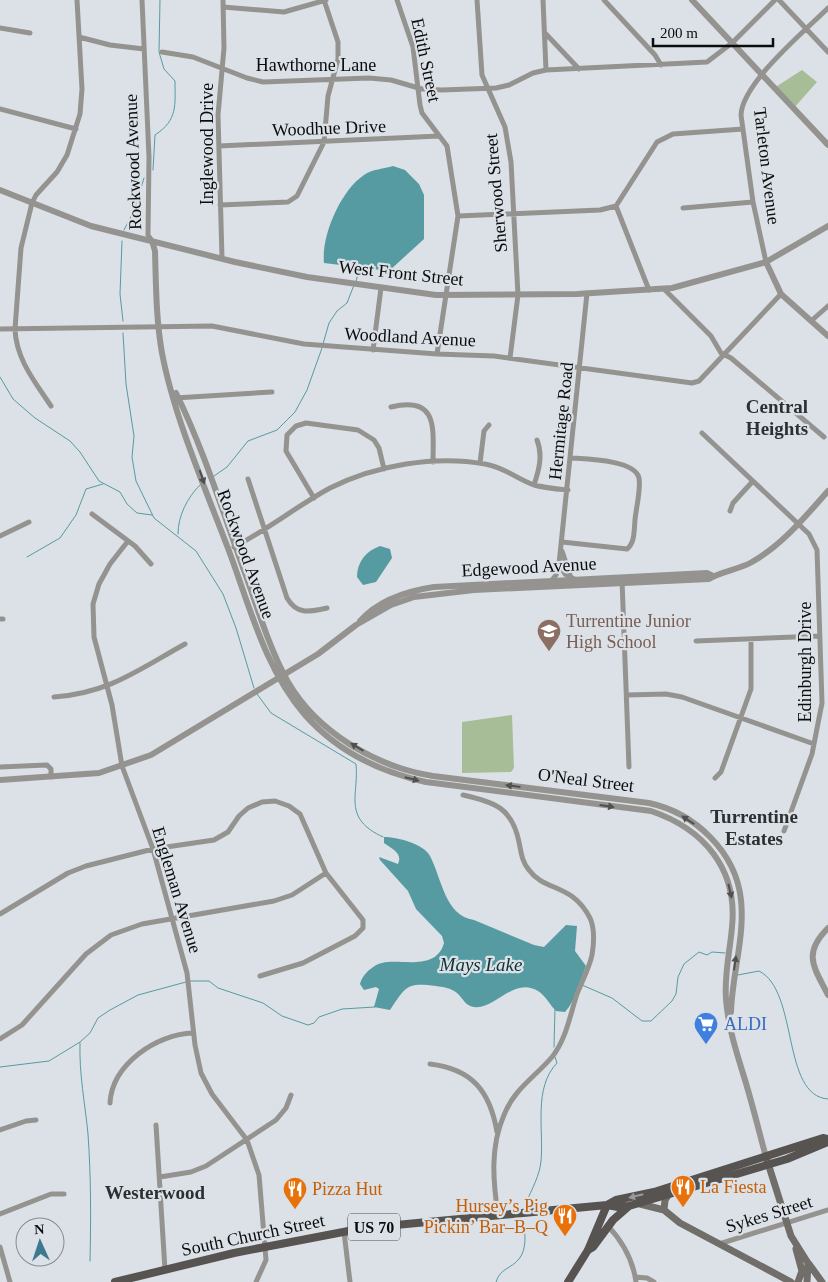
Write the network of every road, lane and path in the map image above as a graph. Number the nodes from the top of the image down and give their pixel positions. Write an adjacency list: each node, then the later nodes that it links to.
1 (77, 0): 18 (street)
2 (142, 0): 20 (street, Rockwood Avenue)
3 (223, 0): 12 (street, Inglewood Drive)
4 (325, 0): 12 (street); 28 (street)
5 (398, 0): 29 (street, Edith Street)
6 (477, 0): 30 (street, Sherwood Street)
7 (543, 0): 16 (street)
8 (604, 0): 23 (street)
9 (692, 0): 19 (street)
10 (776, 0): 19 (street, Hawthorne Lane)
11 (780, 0): 15 (street)
12 (223, 8): 24 (street, Inglewood Drive)
13 (828, 8): 15 (street, Tarleton Avenue)
14 (0, 28): 17 (street)
15 (807, 29): 22 (street); 27 (street, Tarleton Avenue)
16 (544, 32): 25 (street); 26 (street)
17 (30, 33)
18 (79, 37): 20 (street); 32 (street)
19 (732, 43): 23 (street, Hawthorne Lane); 27 (street)
20 (144, 49): 47 (street, Rockwood Avenue)
21 (162, 52): 24 (street, Hawthorne Lane)
22 (828, 52)
23 (662, 65): 25 (street, Hawthorne Lane)
24 (222, 68): 28 (street, Hawthorne Lane); 37 (street, Inglewood Drive)
25 (579, 69): 26 (street, Hawthorne Lane)
26 (546, 70): 30 (street, Hawthorne Lane)
27 (763, 74): 33 (street, Tarleton Avenue); 36 (street)
28 (332, 79): 29 (street, Hawthorne Lane); 35 (street)
29 (416, 86): 30 (street, Hawthorne Lane); 34 (street, Edith Street)
30 (487, 88): 44 (street, Sherwood Street)
31 (0, 109): 32 (street)
32 (76, 129): 40 (street)
33 (743, 129): 39 (street, Tarleton Avenue); 42 (street)
34 (439, 136): 35 (street, Woodhue Drive); 45 (street, Edith Street)
35 (324, 142): 37 (street, Woodhue Drive); 41 (street)
36 (828, 145)
37 (219, 146): 41 (street, Inglewood Drive)
38 (0, 190): 40 (street, West Front Street)
39 (753, 202): 43 (street); 49 (street, Tarleton Avenue)
40 (32, 203): 47 (street, West Front Street); 60 (street)
41 (220, 205): 48 (street, Inglewood Drive)
42 (616, 206): 44 (street); 52 (street)
43 (683, 208)
44 (513, 213): 45 (street); 56 (street, Sherwood Street)
45 (458, 216): 55 (street, Edith Street)
46 (828, 226): 49 (street, West Front Street)
47 (152, 241): 48 (street, West Front Street); 59 (street, Rockwood Avenue)
48 (222, 258): 50 (street, West Front Street)
49 (766, 262): 51 (street, West Front Street); 54 (street, Tarleton Avenue)
50 (381, 288): 55 (street, West Front Street); 63 (street)
51 (664, 289): 52 (street, West Front Street); 65 (street)
52 (650, 290): 53 (street, West Front Street)
53 (587, 293): 56 (street, West Front Street); 67 (street, Hermitage Road)
54 (781, 294): 58 (street, Tarleton Avenue); 65 (street, Woodland Avenue)
55 (445, 295): 56 (street, West Front Street); 64 (street, Edith Street)
56 (518, 295): 66 (street, Sherwood Street)
57 (828, 306): 58 (street)
58 (811, 321): 62 (street, Tarleton Avenue)
59 (159, 326): 60 (street, Woodland Avenue); 63 (street, Woodland Avenue); 69 (street, Rockwood Avenue)
60 (15, 329): 61 (street, Woodland Avenue); 70 (street)
61 (0, 330)
62 (828, 336)
63 (373, 350): 64 (street, Woodland Avenue)
64 (437, 354): 66 (street, Woodland Avenue)
65 (725, 355): 67 (street, Woodland Avenue); 74 (street)
66 (510, 358): 67 (street, Woodland Avenue)
67 (580, 368): 76 (street, Hermitage Road)
68 (272, 392): 69 (street)
69 (176, 397): 94 (street, Rockwood Avenue); 95 (street, Rockwood Avenue, one-way to 95)
70 (51, 406)
71 (391, 407): 77 (street)
72 (489, 425): 78 (street)
73 (702, 433): 81 (street, Edinburgh Drive)
74 (824, 437)
75 (537, 440): 82 (street)
76 (572, 458): 83 (street, Hermitage Road); 93 (street)
77 (434, 462): 78 (street); 79 (street)
78 (480, 463): 82 (street)
79 (384, 469): 85 (street); 85 (street)
80 (248, 479): 90 (street)
81 (753, 481): 86 (street); 89 (street, Edinburgh Drive)
82 (534, 485): 83 (street)
83 (568, 490): 93 (street, Hermitage Road)
84 (828, 492): 89 (street, Edgewood Avenue)
85 (314, 498): 90 (street)
86 (730, 511)
87 (92, 514): 92 (street)
88 (29, 522): 91 (street)
89 (798, 524): 101 (street, Edgewood Avenue); 104 (street, Edinburgh Drive)
90 (265, 530): 94 (street); 103 (street)
91 (0, 536)
92 (128, 541): 97 (street); 109 (street, Engleman Avenue)
93 (562, 542): 96 (street, Hermitage Road)
94 (236, 546): 95 (street); 108 (street, Rockwood Avenue)
95 (229, 550): 108 (street, Rockwood Avenue)
96 (562, 551): 98 (street, Hermitage Road); 100 (street, Hermitage Road)
97 (151, 564)
98 (559, 564): 99 (street, Hermitage Road); 100 (street)
99 (552, 580): 100 (street, Edgewood Avenue); 102 (street, Edgewood Avenue)
100 (574, 580): 101 (street, Edgewood Avenue); 102 (street, Edgewood Avenue)
101 (622, 580): 110 (street)
102 (420, 592): 108 (street, Edgewood Avenue)
103 (327, 608)
104 (820, 636): 105 (street); 113 (street, Edinburgh Drive)
105 (751, 639): 106 (street); 112 (street)
106 (696, 641)
107 (185, 644): 109 (street)
108 (282, 677): 114 (street, Edgewood Avenue); 140 (street, O'Neal Street)
109 (107, 687): 111 (street); 114 (street, Engleman Avenue)
110 (627, 695): 112 (street); 116 (street)
111 (54, 697)
112 (742, 718): 113 (street); 118 (street)
113 (814, 744): 121 (street, Edinburgh Drive)
114 (122, 766): 117 (street, Edgewood Avenue); 122 (street, Engleman Avenue)
115 (0, 767): 117 (street)
116 (629, 767)
117 (51, 777): 119 (street, Edgewood Avenue)
118 (715, 778)
119 (0, 780)
120 (464, 795): 137 (street)
121 (784, 831)
122 (153, 849): 123 (street); 124 (street); 125 (street, Engleman Avenue)
123 (326, 873): 125 (street); 127 (street)
124 (0, 914)
125 (173, 919): 129 (street, Engleman Avenue); 130 (street)
126 (828, 928): 128 (street)
127 (260, 976)
128 (828, 995)
129 (193, 1033): 133 (street); 138 (street, Engleman Avenue)
130 (0, 1039)
131 (430, 1064): 137 (street)
132 (291, 1095): 138 (street)
133 (110, 1103)
134 (36, 1120): 136 (street)
135 (156, 1125): 141 (street)
136 (0, 1130)
137 (497, 1132): 151 (street)
138 (247, 1140): 141 (street); 157 (street, Engleman Avenue)
139 (828, 1141): 140 (main road, South Church Street / US 70)
140 (767, 1161): 143 (main road, South Church Street / US 70); 147 (main road, South Church Street / US 70, one-way to 147); 152 (main road)
141 (160, 1177): 162 (street)
142 (64, 1194): 150 (street)
143 (668, 1194): 144 (main road, South Church Street / US 70); 148 (main road)
144 (640, 1204): 145 (main road, South Church Street / US 70); 148 (main road)
145 (629, 1206): 147 (main road, South Church Street / US 70); 153 (main road)
146 (582, 1208): 147 (main road, South Church Street / US 70); 151 (main road, South Church Street / US 70); 154 (main road)
147 (606, 1209): 153 (main road); 154 (main road)
148 (664, 1210): 156 (main road)
149 (828, 1210): 152 (street, Sykes Street)
150 (0, 1214)
151 (498, 1215): 155 (main road, South Church Street / US 70)
152 (786, 1222): 156 (street, Sykes Street); 158 (main road)
153 (611, 1223): 160 (main road); 163 (street)
154 (598, 1226): 160 (main road)
155 (344, 1232): 157 (main road, South Church Street / US 70); 167 (street)
156 (719, 1244): 170 (main road)
157 (266, 1246): 162 (main road, South Church Street / US 70); 166 (street, Engleman Avenue)
158 (796, 1246): 161 (main road); 171 (main road)
159 (0, 1247): 164 (street)
160 (588, 1250): 168 (main road)
161 (808, 1263): 172 (main road); 173 (main road)
162 (165, 1270): 165 (main road, South Church Street / US 70)
163 (635, 1280): 169 (street)
164 (10, 1282)
165 (115, 1282)
166 (256, 1282)
167 (350, 1282)
168 (568, 1282)
169 (654, 1282)
170 (791, 1282)
171 (798, 1282)
172 (807, 1282)
173 (822, 1282)

